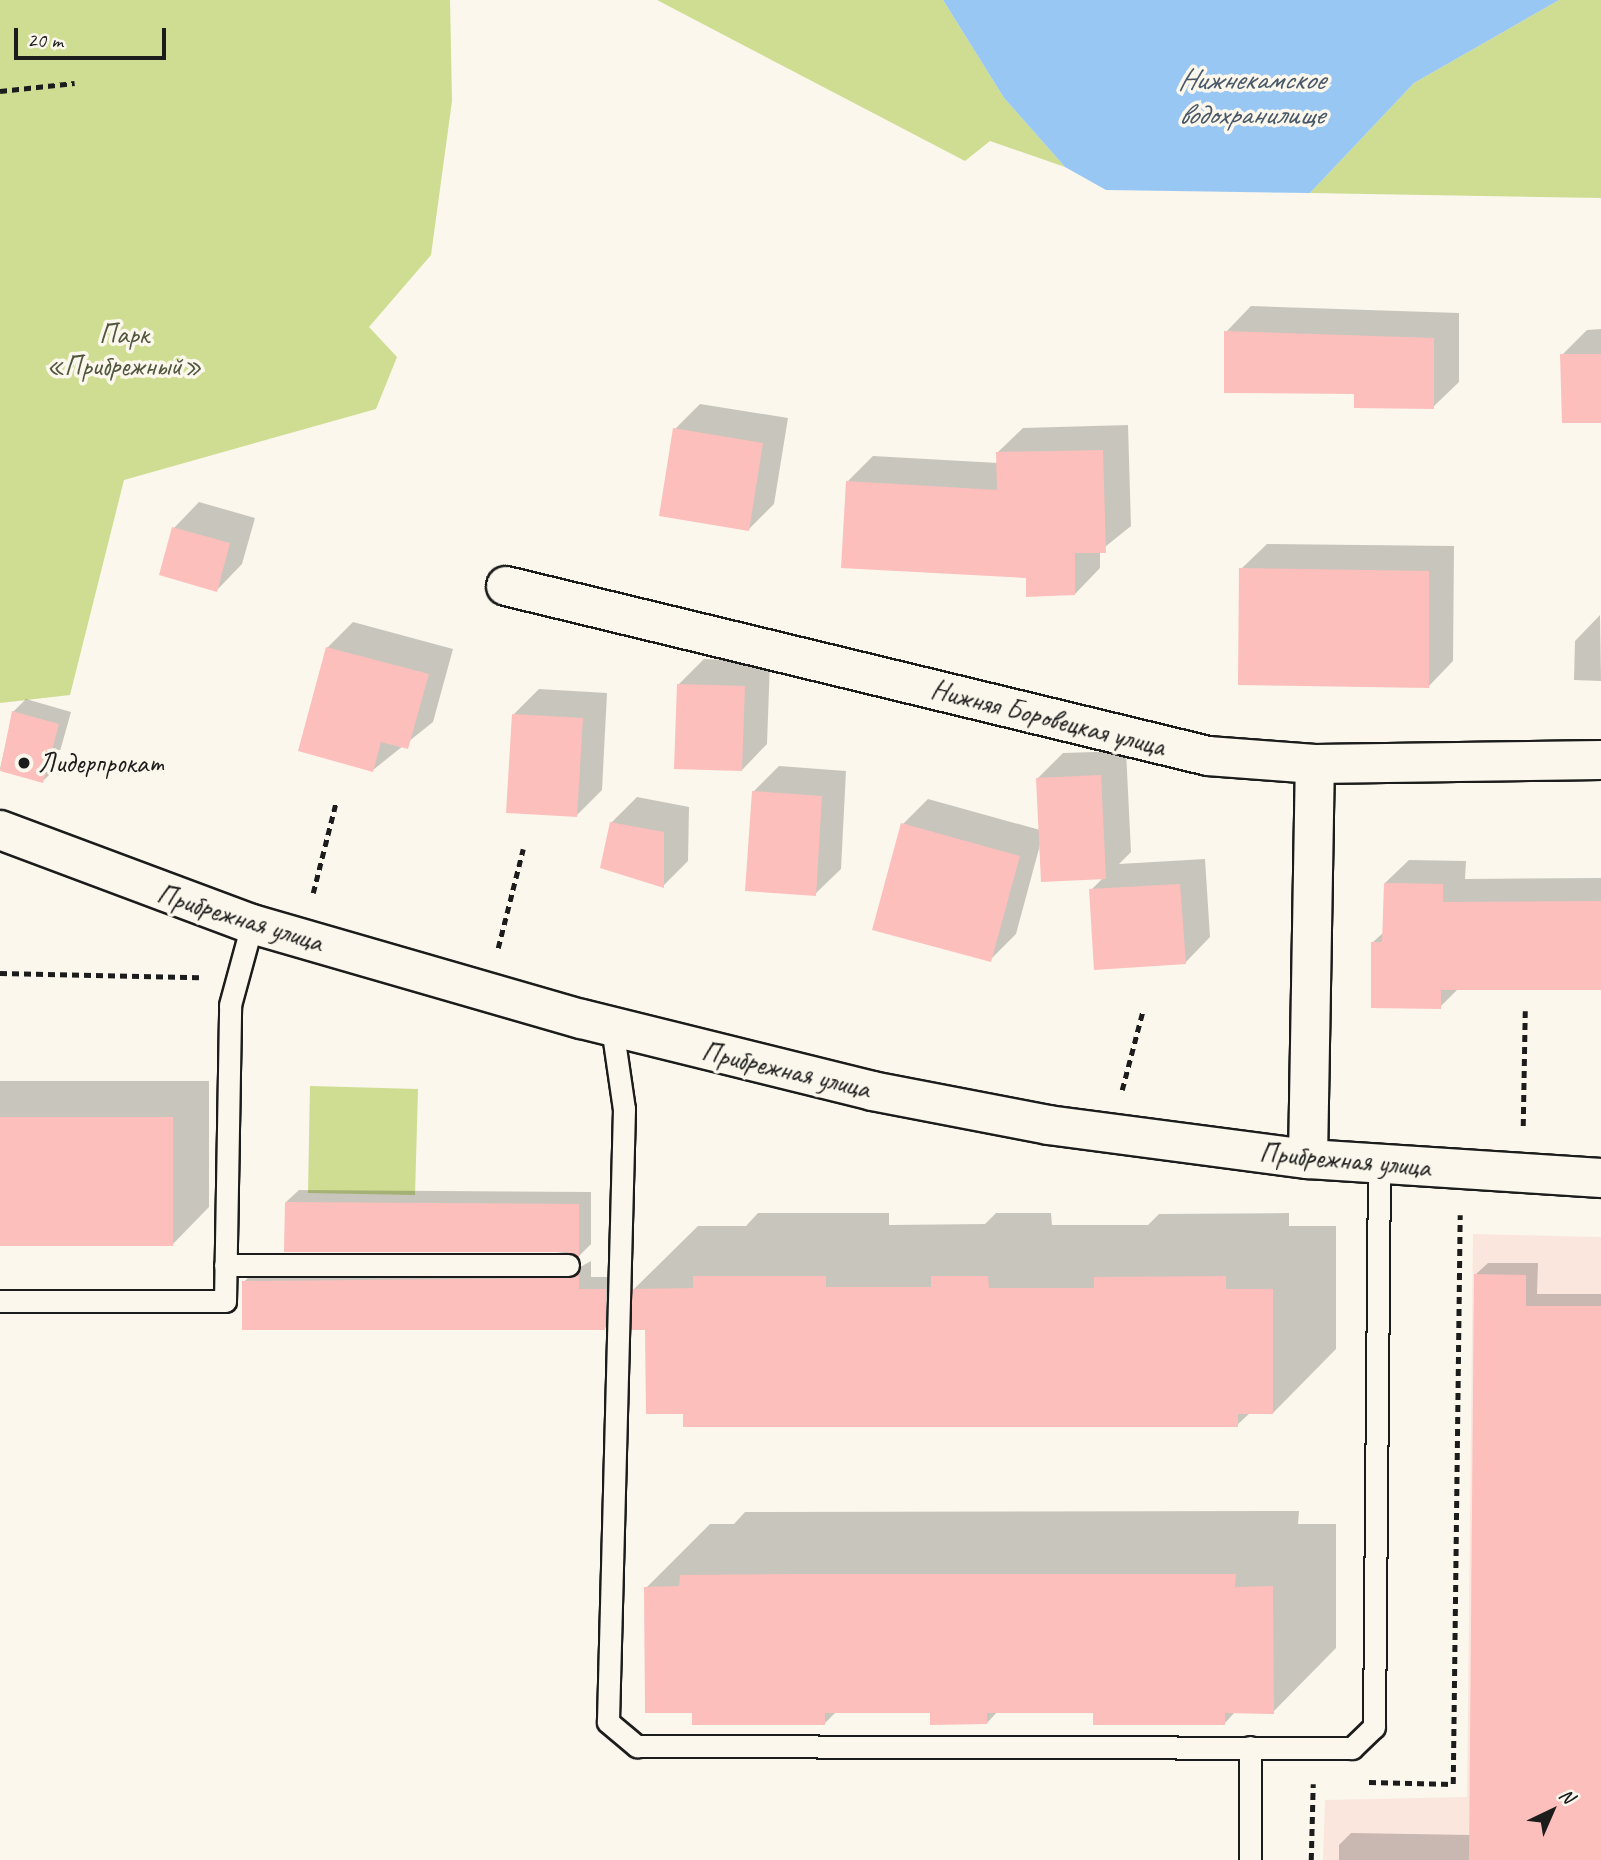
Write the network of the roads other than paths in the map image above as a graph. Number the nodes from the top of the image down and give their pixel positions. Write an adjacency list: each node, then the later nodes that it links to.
1 (506, 586): 3 (street, Нижняя Боровецкая улица)
2 (1601, 760): 3 (street, Нижняя Боровецкая улица)
3 (1315, 764): 7 (street)
4 (0, 830): 5 (street, Прибрежная улица)
5 (252, 924): 6 (street, Прибрежная улица); 10 (lane)
6 (612, 1027): 7 (street, Прибрежная улица); 13 (lane)
7 (1308, 1158): 8 (street, Прибрежная улица)
8 (1379, 1164): 9 (street, Прибрежная улица); 13 (lane)
9 (1601, 1178)
10 (225, 1265): 11 (lane); 12 (lane)
11 (568, 1265)
12 (0, 1301)
13 (1250, 1747): 14 (lane)
14 (1250, 1860)

